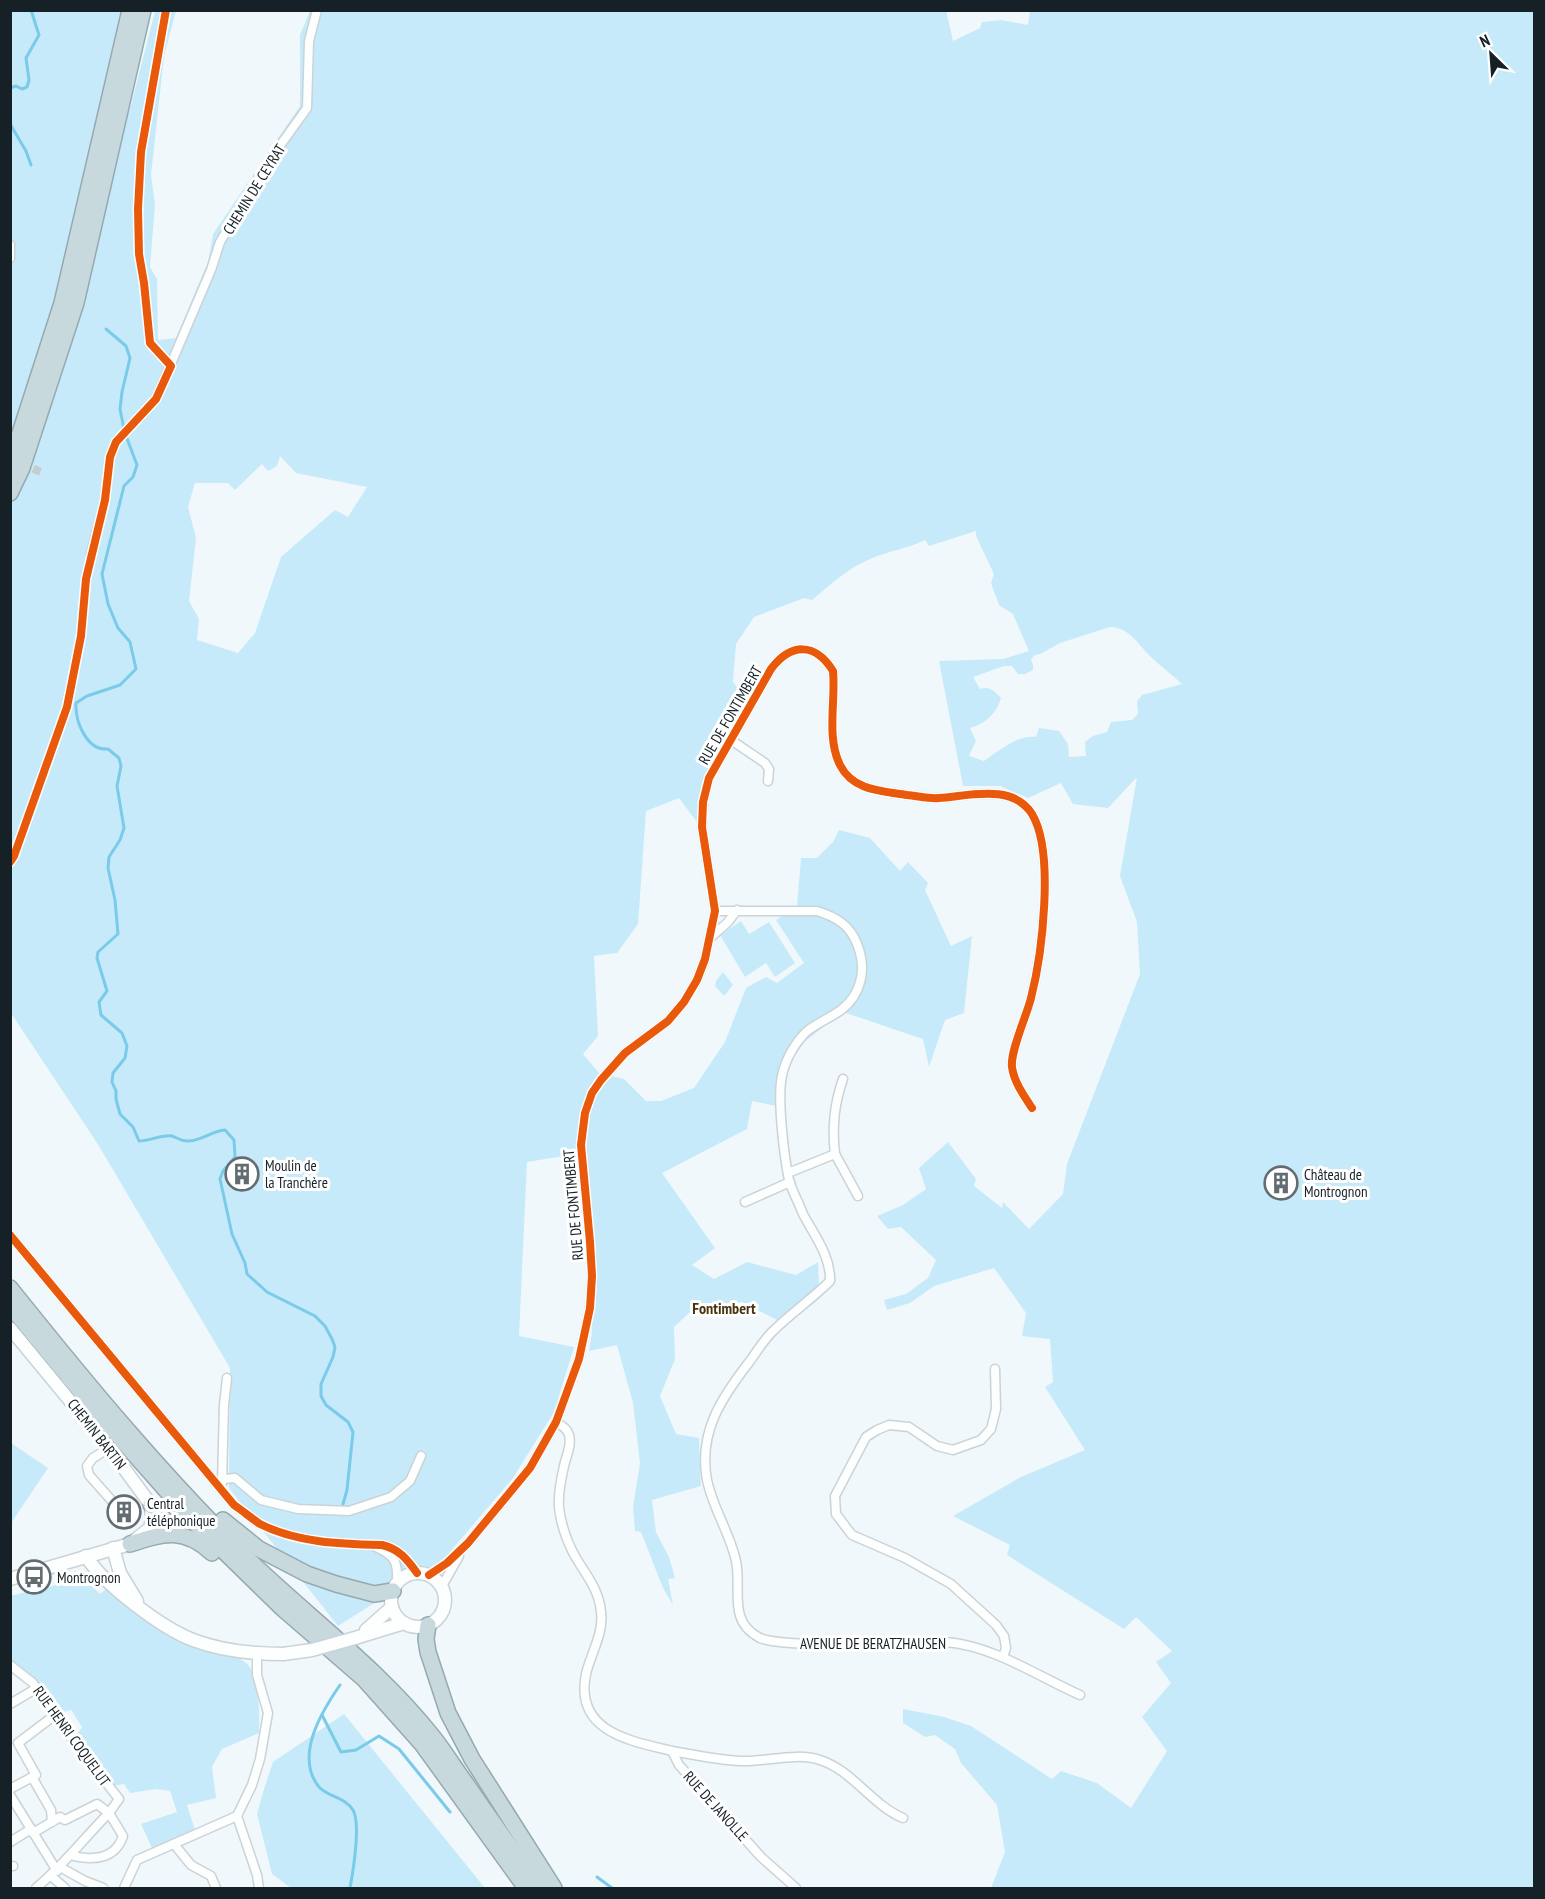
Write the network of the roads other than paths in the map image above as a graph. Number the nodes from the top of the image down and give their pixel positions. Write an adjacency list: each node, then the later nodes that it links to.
1 (130, 10): 6 (highway)
2 (143, 10): 7 (highway)
3 (317, 10): 8 (street, CHEMIN DE CEYRAT)
4 (10, 245): 5 (street)
5 (10, 258)
6 (10, 464)
7 (10, 493)
8 (91, 554)
9 (731, 740): 10 (street); 12 (street, RUE DE FONTIMBERT); 15 (street, RUE DE FONTIMBERT)
10 (768, 781)
11 (736, 910): 12 (street, AVENUE DE BERATZHAUSEN); 13 (street); 17 (street, AVENUE DE BERATZHAUSEN)
12 (715, 911): 13 (street, RUE DE FONTIMBERT)
13 (710, 938): 26 (street, RUE DE FONTIMBERT)
14 (843, 1079): 16 (street)
15 (1032, 1108)
16 (835, 1155): 17 (street); 18 (street)
17 (789, 1177): 19 (street); 51 (street, AVENUE DE BERATZHAUSEN)
18 (858, 1196)
19 (745, 1202)
20 (12, 1238): 31 (street)
21 (10, 1287): 30 (highway)
22 (10, 1306): 45 (highway)
23 (10, 1328): 27 (street, CHEMIN BARTIN)
24 (995, 1370): 51 (street)
25 (228, 1378): 29 (street)
26 (556, 1422): 35 (street, RUE DE FONTIMBERT); 57 (street)
27 (109, 1448): 32 (street); 33 (street, CHEMIN BARTIN)
28 (421, 1456): 29 (street)
29 (223, 1479): 31 (street)
30 (179, 1487): 42 (highway); 77 (highway)
31 (222, 1490): 37 (street)
32 (112, 1501)
33 (151, 1505): 34 (highway); 36 (street)
34 (177, 1533): 36 (highway); 45 (highway)
35 (468, 1543): 40 (street, RUE DE FONTIMBERT); 43 (street, RUE DE FONTIMBERT)
36 (130, 1544): 38 (street)
37 (370, 1545): 40 (street); 42 (street)
38 (112, 1548): 39 (street); 46 (street)
39 (86, 1556): 41 (street); 46 (street)
40 (423, 1574): 42 (street); 43 (street)
41 (10, 1579)
42 (395, 1586): 44 (street)
43 (442, 1586): 48 (street)
44 (392, 1607): 47 (street); 49 (street)
45 (282, 1608): 76 (highway)
46 (153, 1617): 50 (street)
47 (404, 1623): 48 (street); 49 (street)
48 (428, 1625): 78 (highway)
49 (355, 1638): 50 (street, bridge)
50 (256, 1654): 62 (street)
51 (1003, 1657): 54 (street, AVENUE DE BERATZHAUSEN)
52 (10, 1665): 53 (street, RUE HENRI COQUELUT)
53 (37, 1688): 55 (street); 56 (street, RUE HENRI COQUELUT)
54 (1080, 1695)
55 (10, 1704)
56 (55, 1715): 58 (street); 61 (street, RUE HENRI COQUELUT)
57 (672, 1751): 63 (street); 79 (street, RUE DE JANOLLE)
58 (32, 1777): 59 (street); 64 (street)
59 (10, 1789)
60 (10, 1795): 65 (street)
61 (109, 1813): 64 (street); 68 (street); 68 (street)
62 (237, 1816): 67 (street); 75 (street)
63 (903, 1818)
64 (52, 1822): 65 (street)
65 (32, 1831): 66 (street); 69 (street)
66 (10, 1842)
67 (174, 1844): 73 (street); 74 (street)
68 (70, 1855): 69 (street)
69 (56, 1871): 70 (street); 71 (street); 72 (street)
70 (36, 1888)
71 (65, 1888)
72 (103, 1888)
73 (124, 1888)
74 (216, 1888)
75 (259, 1888)
76 (526, 1888)
77 (540, 1888)
78 (554, 1888)
79 (796, 1888)

